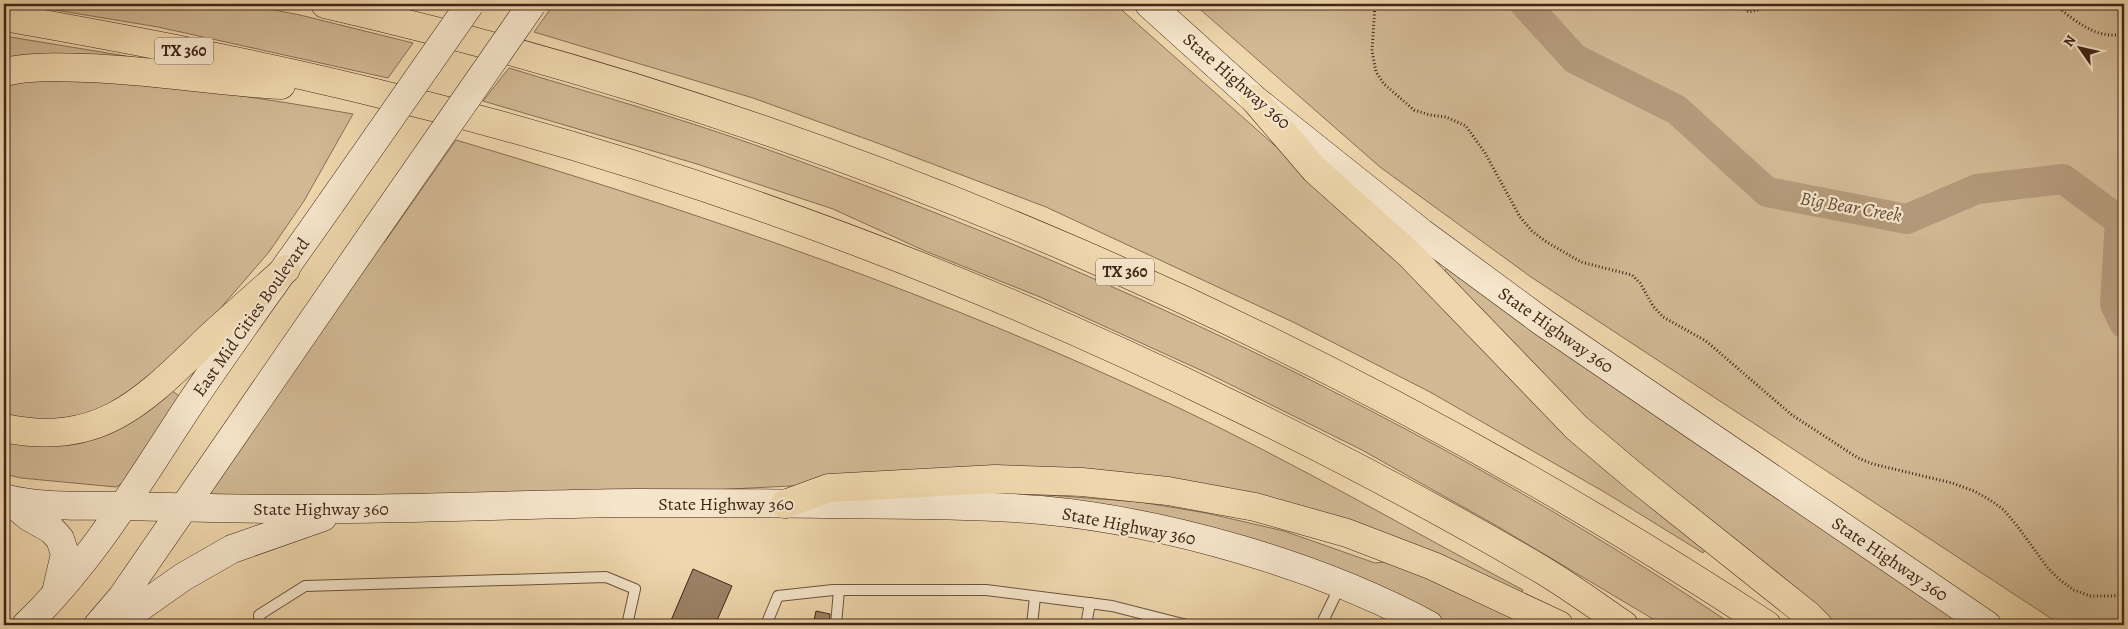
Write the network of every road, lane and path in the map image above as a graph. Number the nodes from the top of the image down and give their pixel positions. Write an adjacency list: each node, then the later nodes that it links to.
1 (325, 4): 13 (highway, TX 360)
2 (384, 4): 13 (highway)
3 (470, 4): 18 (main road, East Mid Cities Boulevard, bridge)
4 (532, 4): 23 (main road, bridge)
5 (1149, 4): 17 (main road, State Highway 360)
6 (1375, 4): 27 (path)
7 (1735, 4): 8 (path)
8 (1781, 4)
9 (2054, 4): 14 (path)
10 (2119, 4): 11 (path)
11 (2124, 8)
12 (4, 17): 16 (highway, TX 360)
13 (434, 29): 45 (highway, TX 360)
14 (2124, 33)
15 (4, 72): 16 (highway)
16 (364, 90): 44 (highway, TX 360)
17 (1254, 99): 46 (highway); 47 (main road, State Highway 360)
18 (286, 269): 19 (highway); 22 (main road, East Mid Cities Boulevard)
19 (4, 428)
20 (6, 499): 22 (main road, State Highway 360); 29 (main road)
21 (786, 504): 24 (main road, State Highway 360); 25 (main road, State Highway 360); 43 (highway)
22 (122, 506): 23 (main road, State Highway 360); 29 (main road, East Mid Cities Boulevard)
23 (184, 508): 24 (main road, State Highway 360); 32 (main road)
24 (342, 510): 33 (main road)
25 (1341, 584): 41 (lane); 42 (main road, State Highway 360)
26 (839, 590): 28 (lane); 36 (lane); 37 (lane)
27 (2124, 594)
28 (1035, 597): 30 (lane); 38 (lane)
29 (54, 598): 31 (main road, East Mid Cities Boulevard)
30 (1090, 603): 39 (lane); 40 (lane)
31 (26, 625)
32 (98, 625)
33 (115, 625)
34 (260, 625): 35 (lane)
35 (627, 625)
36 (766, 625)
37 (836, 625)
38 (1032, 625)
39 (1086, 625)
40 (1187, 625)
41 (1321, 625)
42 (1429, 625)
43 (1558, 625)
44 (1624, 625)
45 (1766, 625)
46 (1818, 625)
47 (1986, 625)

